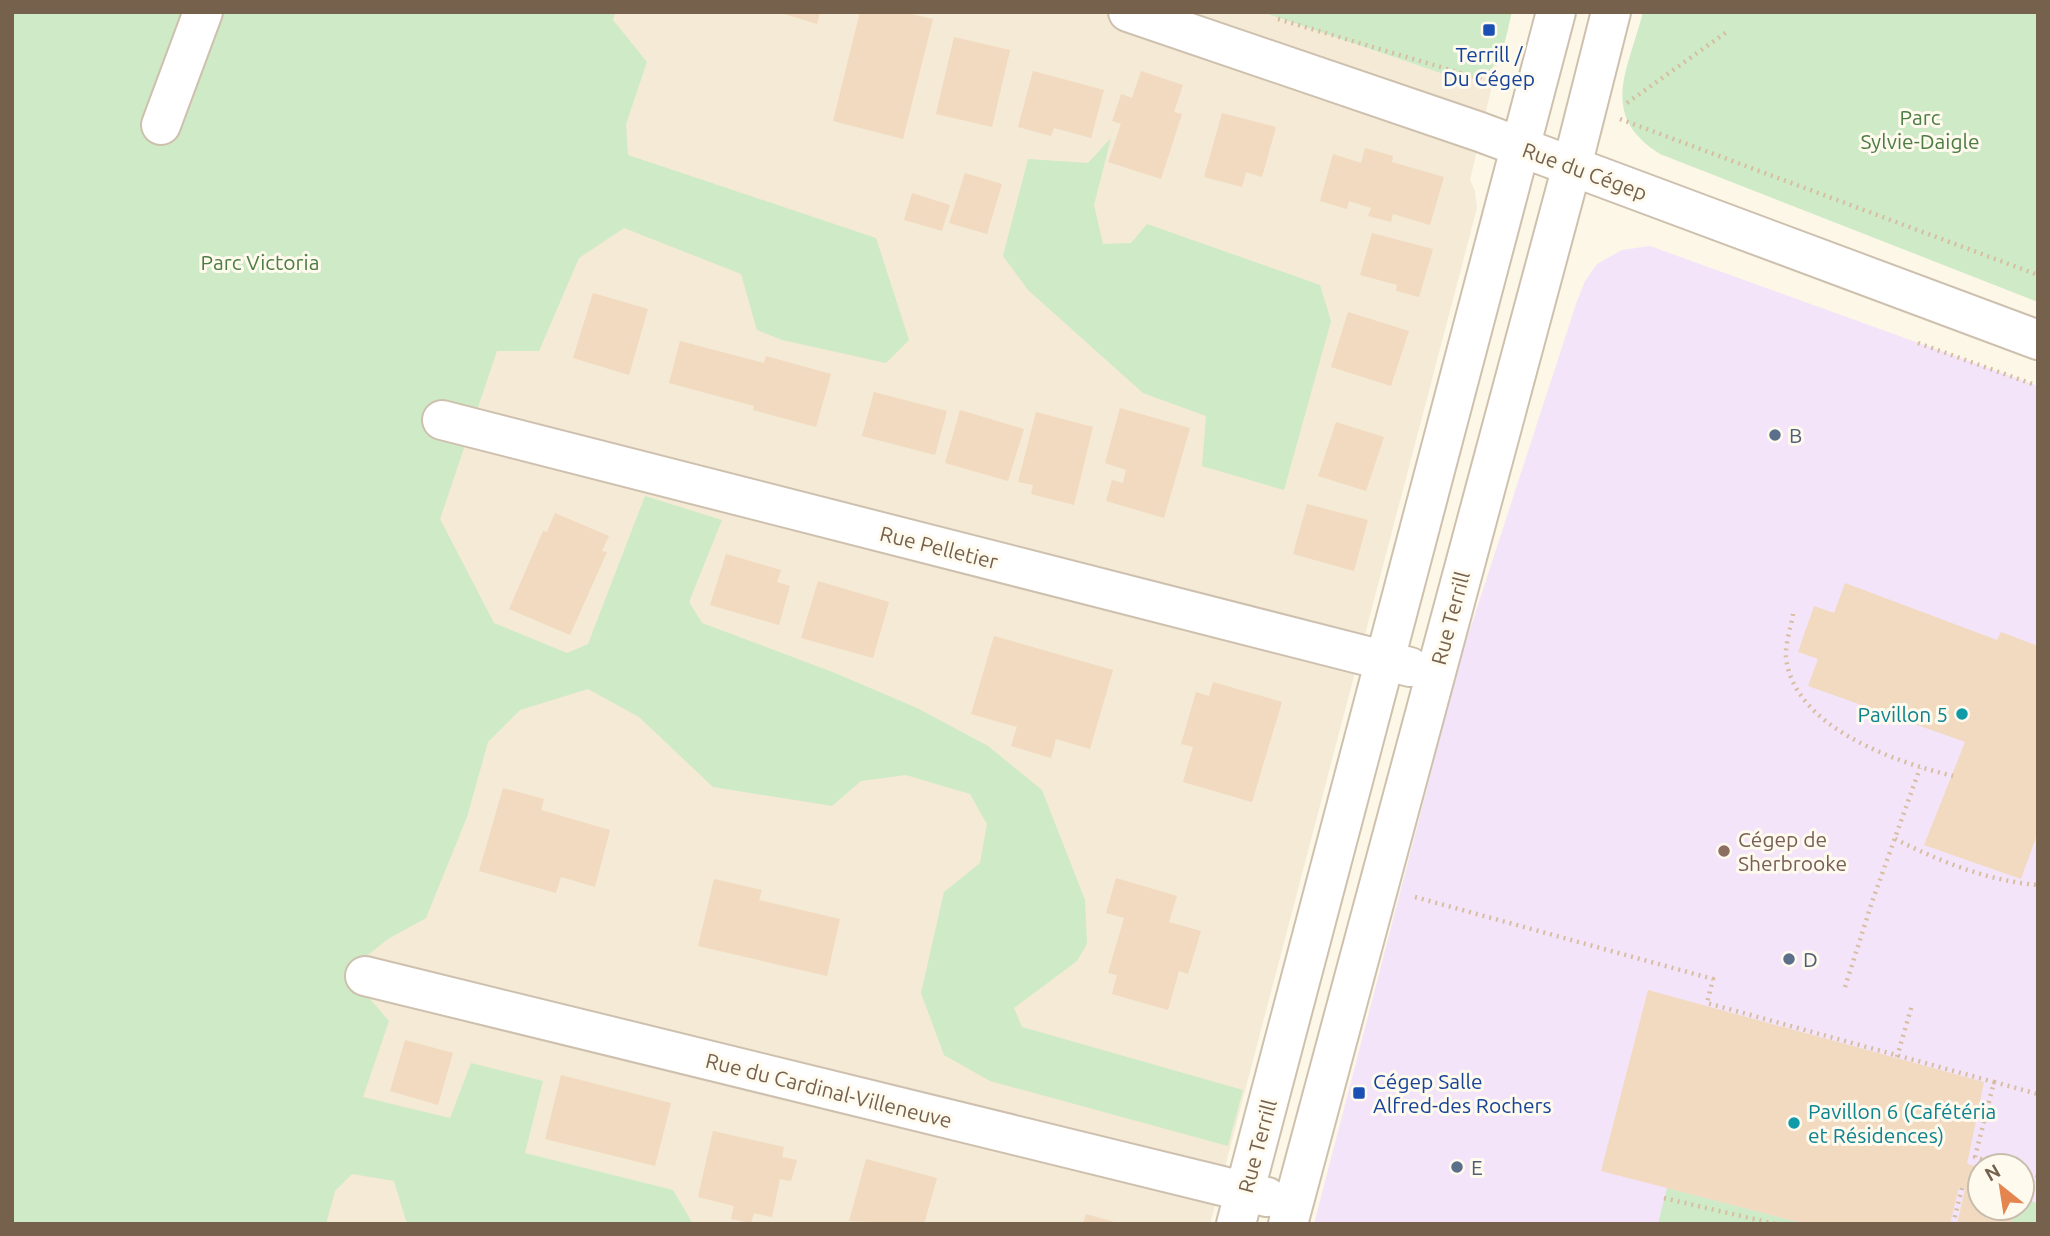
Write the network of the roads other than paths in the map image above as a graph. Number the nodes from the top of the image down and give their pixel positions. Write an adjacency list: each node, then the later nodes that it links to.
1 (203, 12): 5 (street)
2 (1128, 12): 6 (street, Rue du Cégep)
3 (1556, 12): 6 (street, Rue Terrill)
4 (1611, 12): 7 (street, Rue Terrill)
5 (161, 125)
6 (1522, 148): 7 (street, Rue du Cégep); 10 (street, Rue Terrill)
7 (1572, 166): 8 (street, Rue du Cégep); 11 (street, Rue Terrill)
8 (2038, 340)
9 (442, 420): 10 (street, Rue Pelletier)
10 (1385, 662): 11 (street, Rue Pelletier); 13 (street, Rue Terrill)
11 (1436, 673): 14 (street, Rue Terrill)
12 (365, 976): 13 (street, Rue du Cardinal-Villeneuve)
13 (1241, 1207): 14 (street, Rue du Cardinal-Villeneuve)
14 (1290, 1214)

